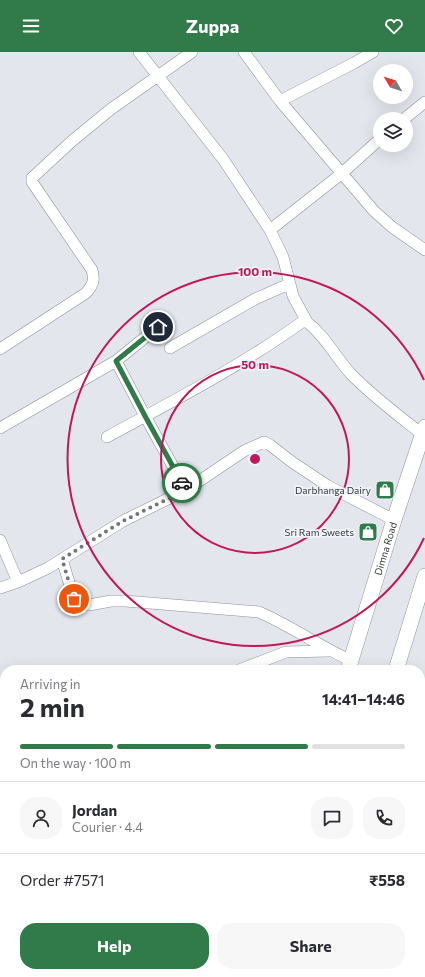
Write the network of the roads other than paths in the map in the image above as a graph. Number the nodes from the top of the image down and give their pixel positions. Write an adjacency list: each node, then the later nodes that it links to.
1 (139, 52): 5 (street)
2 (192, 52): 5 (street)
3 (244, 52): 6 (street)
4 (373, 52): 6 (street)
5 (158, 76): 11 (street); 17 (street)
6 (280, 101): 10 (street)
7 (425, 102): 8 (street)
8 (413, 112)
9 (373, 146): 10 (street)
10 (342, 174): 11 (street); 12 (street)
11 (270, 230): 13 (street)
12 (425, 250)
13 (289, 284): 14 (street); 16 (street)
14 (307, 322): 19 (street); 21 (street)
15 (158, 327): 18 (street)
16 (170, 348)
17 (0, 349)
18 (116, 361): 19 (street); 20 (street)
19 (145, 416): 22 (street); 23 (street)
20 (0, 428)
21 (424, 431): 24 (street, Dimna Road)
22 (107, 437)
23 (186, 490): 24 (street); 26 (street)
24 (394, 520): 32 (street, Dimna Road)
25 (0, 540): 28 (street)
26 (62, 559): 28 (street); 30 (street)
27 (425, 576): 33 (street)
28 (18, 582): 29 (street)
29 (0, 588)
30 (330, 651): 31 (street); 32 (street)
31 (252, 665)
32 (349, 665)
33 (398, 665)

